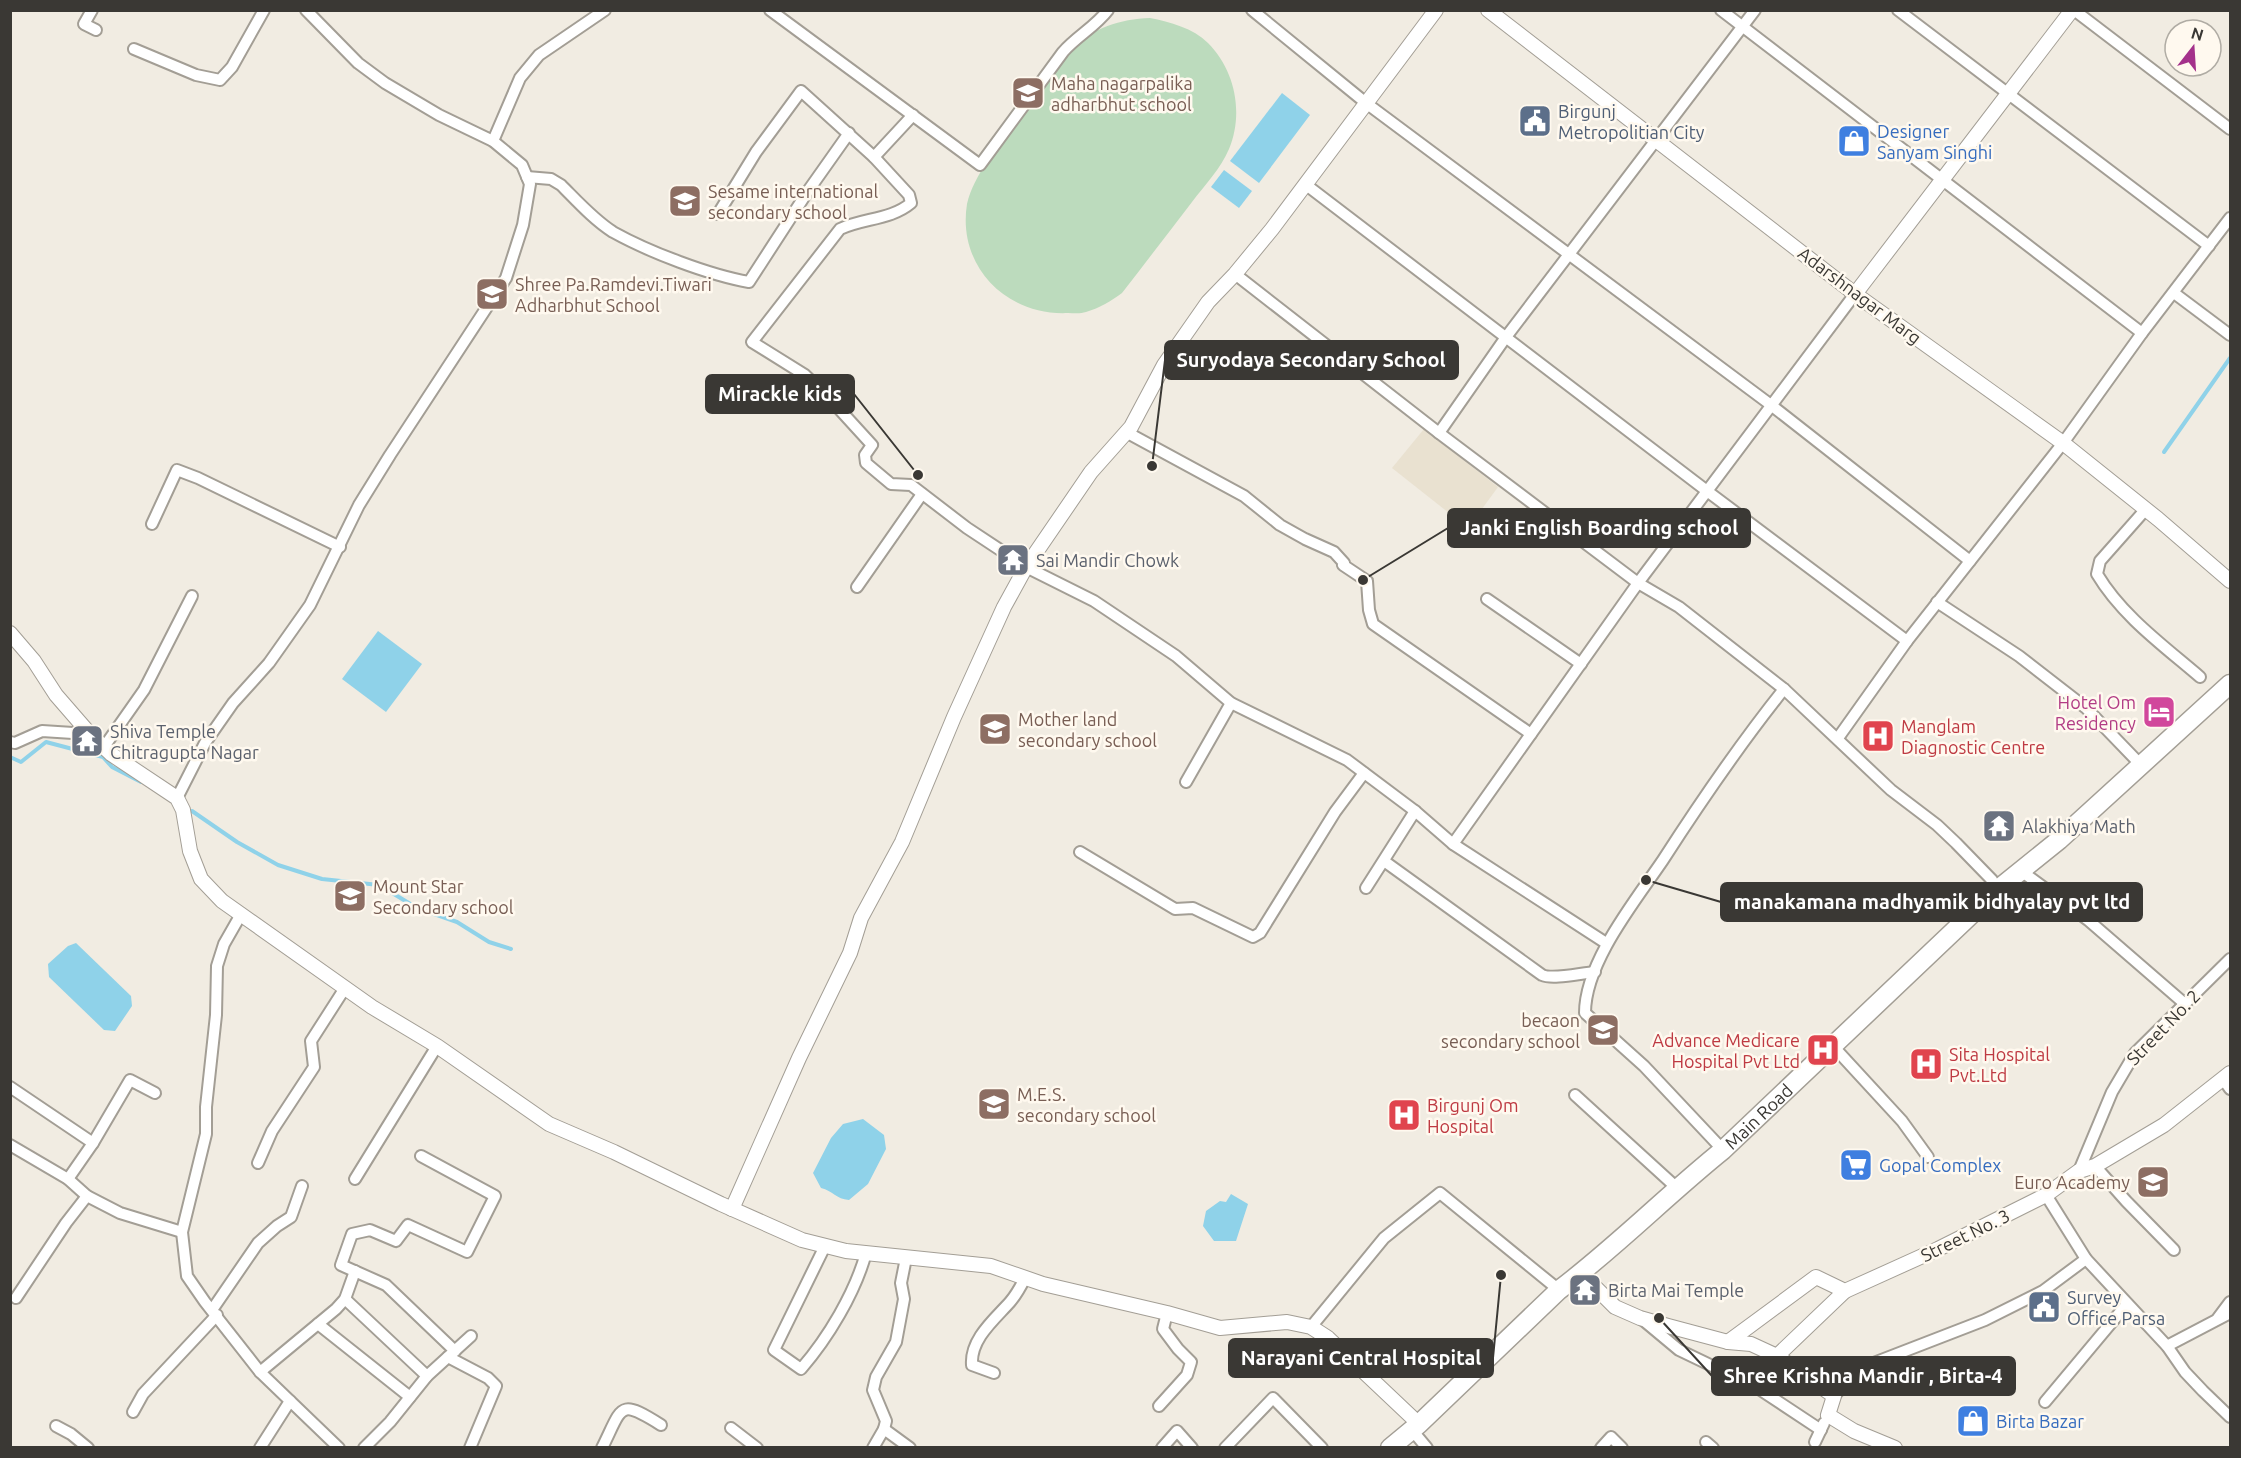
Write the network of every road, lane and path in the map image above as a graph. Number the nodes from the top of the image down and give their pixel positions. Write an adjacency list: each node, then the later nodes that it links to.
1 (92, 10): 15 (street)
2 (264, 10): 16 (street)
3 (306, 10): 23 (street)
4 (605, 10): 23 (street)
5 (770, 10): 19 (street)
6 (1108, 10): 19 (street)
7 (1252, 10): 18 (street)
8 (1436, 10): 18 (street)
9 (1488, 10): 22 (street, Adarshnagar Marg)
10 (1721, 10): 14 (street)
11 (1755, 10): 14 (street)
12 (1898, 10): 17 (street)
13 (2073, 10): 17 (street); 20 (street)
14 (1742, 27): 22 (street); 26 (street)
15 (96, 30)
16 (134, 49)
17 (2008, 94): 26 (street); 30 (street)
18 (1366, 103): 27 (street); 31 (street)
19 (913, 115): 24 (street)
20 (2230, 129)
21 (849, 133): 24 (street); 25 (street); 28 (street)
22 (1656, 140): 31 (street); 34 (street, Adarshnagar Marg)
23 (493, 141): 25 (street)
24 (874, 157): 43 (street)
25 (527, 177): 46 (street)
26 (1942, 180): 34 (street); 35 (street)
27 (1305, 184): 32 (street); 37 (street)
28 (718, 214)
29 (2230, 218): 30 (street)
30 (2209, 246): 33 (street)
31 (1569, 253): 37 (street); 38 (street)
32 (1235, 274): 39 (street); 40 (street)
33 (2174, 293): 35 (street); 36 (street)
34 (1855, 294): 38 (street); 41 (street, Adarshnagar Marg)
35 (2142, 333): 41 (street)
36 (2230, 334)
37 (1506, 337): 40 (street); 42 (street)
38 (1771, 405): 42 (street); 47 (street)
39 (1126, 432): 48 (street); 63 (street)
40 (1439, 433): 50 (street)
41 (2063, 443): 44 (street, Adarshnagar Marg); 47 (street)
42 (1707, 491): 50 (street); 56 (street)
43 (922, 494): 48 (street); 51 (street)
44 (2146, 509): 49 (street, Adarshnagar Marg); 58 (street)
45 (152, 524): 46 (street)
46 (340, 547): 70 (street)
47 (1970, 561): 54 (street)
48 (1026, 567): 61 (street); 104 (street)
49 (2230, 581)
50 (1638, 583): 57 (street); 60 (street)
51 (857, 587)
52 (192, 596): 66 (street)
53 (1487, 599): 57 (street)
54 (1937, 603): 56 (street); 67 (street)
55 (10, 633): 62 (street)
56 (1907, 641): 64 (street)
57 (1581, 664): 63 (street)
58 (2200, 678)
59 (2230, 684): 67 (main road, Main Road)
60 (1784, 689): 64 (street); 79 (street)
61 (1231, 704): 68 (street); 69 (street)
62 (86, 729): 65 (street); 66 (street)
63 (1531, 734): 72 (street)
64 (1838, 738): 77 (street)
65 (10, 742)
66 (104, 747): 70 (street)
67 (2140, 765): 75 (main road, Main Road)
68 (1364, 773): 71 (street); 73 (street)
69 (1186, 782)
70 (177, 798): 78 (street)
71 (1415, 811): 72 (street); 74 (street)
72 (1453, 844): 79 (street)
73 (1080, 852)
74 (1384, 861): 76 (street); 81 (street)
75 (2021, 871): 77 (main road, Main Road); 83 (street)
76 (1366, 888)
77 (1997, 890): 84 (main road, Main Road)
78 (240, 916): 82 (street); 105 (street)
79 (1606, 943): 81 (street)
80 (2230, 959): 83 (street, Street No. 2)
81 (1595, 972): 92 (street)
82 (345, 988): 85 (street); 95 (street)
83 (2185, 1004): 97 (street, Street No. 2)
84 (1832, 1045): 92 (main road, Main Road); 94 (street)
85 (437, 1046): 99 (street); 104 (street)
86 (2228, 1080): 96 (street, Street No. 3)
87 (10, 1087): 90 (street)
88 (155, 1093): 90 (street)
89 (1575, 1095): 101 (street)
90 (93, 1143): 98 (street)
91 (10, 1145): 98 (street)
92 (1723, 1150): 101 (main road, Main Road)
93 (421, 1156): 111 (street)
94 (1928, 1157)
95 (258, 1163)
96 (2095, 1166): 97 (street, Street No. 3); 107 (street)
97 (2079, 1170): 102 (street, Street No. 3)
98 (68, 1179): 103 (street)
99 (355, 1179)
100 (302, 1186): 120 (street)
101 (1677, 1188): 112 (main road, Main Road)
102 (2046, 1195): 110 (street); 115 (street, Street No. 3)
103 (87, 1196): 105 (street); 116 (street)
104 (732, 1209): 106 (street)
105 (182, 1232): 120 (street)
106 (825, 1246): 108 (street); 108 (street)
107 (2175, 1250)
108 (866, 1253): 109 (street)
109 (906, 1258): 113 (street); 147 (street)
110 (2086, 1259): 119 (street); 135 (street)
111 (355, 1271): 117 (street); 130 (street)
112 (1581, 1273): 114 (main road, Main Road); 123 (street)
113 (1025, 1278): 121 (street); 133 (street)
114 (1559, 1290): 126 (street); 145 (main road, Main Road)
115 (1845, 1291): 128 (street); 131 (street, Street No. 3)
116 (16, 1299)
117 (345, 1299): 125 (street); 134 (street)
118 (2230, 1302): 124 (street)
119 (2127, 1304): 129 (street); 138 (street)
120 (214, 1313): 132 (street); 140 (street)
121 (1167, 1313): 126 (street); 139 (street)
122 (2230, 1313): 124 (street)
123 (1640, 1318): 128 (street); 148 (street)
124 (2217, 1318): 129 (street)
125 (318, 1324): 132 (street); 136 (street)
126 (1311, 1327): 145 (street)
127 (471, 1336): 130 (street)
128 (1728, 1342): 131 (street)
129 (2167, 1346): 142 (street)
130 (452, 1354): 134 (street); 154 (street)
131 (1777, 1356): 135 (street)
132 (260, 1372): 137 (street)
133 (994, 1373)
134 (427, 1376): 136 (street)
135 (1834, 1396): 141 (street)
136 (410, 1397): 153 (street)
137 (290, 1401): 151 (street); 152 (street)
138 (2045, 1402)
139 (1160, 1406)
140 (133, 1412)
141 (1828, 1415): 148 (street); 167 (street)
142 (2230, 1417)
143 (661, 1425): 155 (street)
144 (56, 1426): 150 (street)
145 (1416, 1427): 163 (main road, Main Road); 164 (street)
146 (731, 1428): 156 (street)
147 (884, 1429): 157 (street); 158 (street)
148 (1821, 1430): 149 (street)
149 (1815, 1442)
150 (88, 1448)
151 (260, 1448)
152 (339, 1448)
153 (364, 1448)
154 (470, 1448)
155 (602, 1448)
156 (757, 1448)
157 (873, 1448)
158 (910, 1448)
159 (1162, 1448): 160 (street)
160 (1192, 1448)
161 (1225, 1448): 162 (street)
162 (1322, 1448)
163 (1390, 1448)
164 (1427, 1448)
165 (1601, 1448): 166 (street)
166 (1622, 1448)
167 (1896, 1448)

